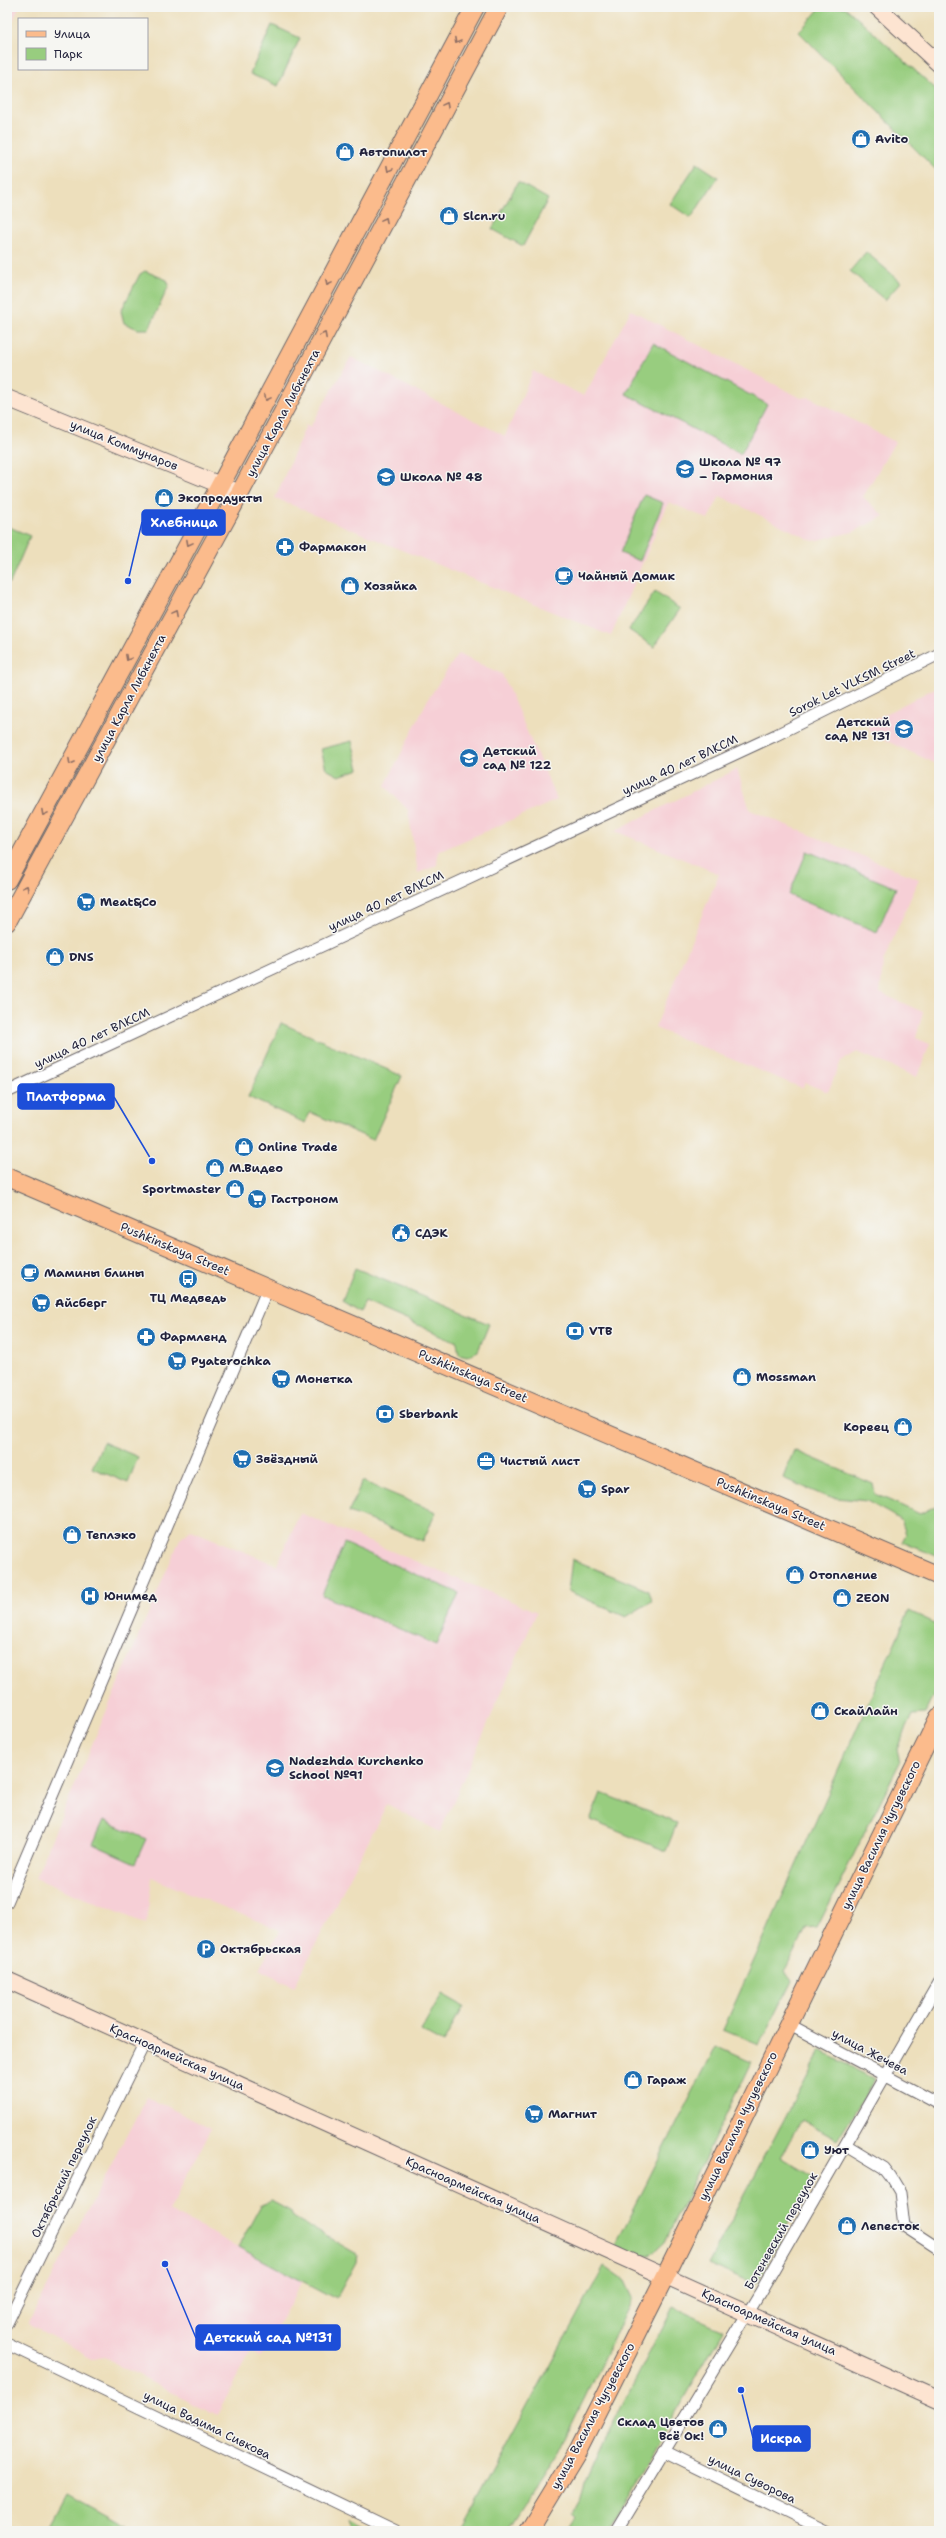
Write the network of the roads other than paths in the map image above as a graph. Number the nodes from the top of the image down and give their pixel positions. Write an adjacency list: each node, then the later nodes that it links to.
1 (475, 7): 6 (main road, улица Карла Либкнехта, one-way to 6)
2 (499, 7): 7 (main road, улица Карла Либкнехта, one-way to 2)
3 (877, 7): 4 (street)
4 (939, 64)
5 (7, 398): 6 (street, улица Коммунаров)
6 (221, 484): 7 (street, улица Коммунаров); 9 (main road, улица Карла Либкнехта, one-way to 9)
7 (240, 493): 10 (main road, улица Карла Либкнехта, one-way to 7)
8 (939, 654): 11 (street, Sorok Let VLKSM Street)
9 (7, 880)
10 (7, 922)
11 (7, 1092)
12 (7, 1177): 13 (main road, Pushkinskaya Street)
13 (268, 1288): 14 (main road, Pushkinskaya Street); 16 (street)
14 (939, 1576)
15 (939, 1717): 19 (main road, улица Василия Чугуевского)
16 (7, 1902)
17 (7, 1980): 20 (street, Красноармейская улица)
18 (939, 1982): 21 (street, Ботеневский переулок)
19 (788, 2024): 21 (street, улица Жечева); 25 (main road, улица Василия Чугуевского)
20 (145, 2042): 25 (street, Красноармейская улица); 27 (street, Октябрьский переулок)
21 (887, 2076): 22 (street, улица Жечева); 23 (street, Ботеневский переулок)
22 (939, 2104)
23 (846, 2145): 24 (street); 26 (street, Ботеневский переулок)
24 (939, 2249)
25 (665, 2276): 26 (street, Красноармейская улица); 32 (main road, улица Василия Чугуевского)
26 (748, 2312): 29 (street, Красноармейская улица); 30 (street, Ботеневский переулок)
27 (7, 2323)
28 (7, 2344): 31 (street, улица Вадима Сивкова)
29 (939, 2400)
30 (664, 2451): 33 (street, Ботеневский переулок); 34 (street, улица Суворова)
31 (396, 2531)
32 (529, 2531)
33 (616, 2531)
34 (828, 2531)

